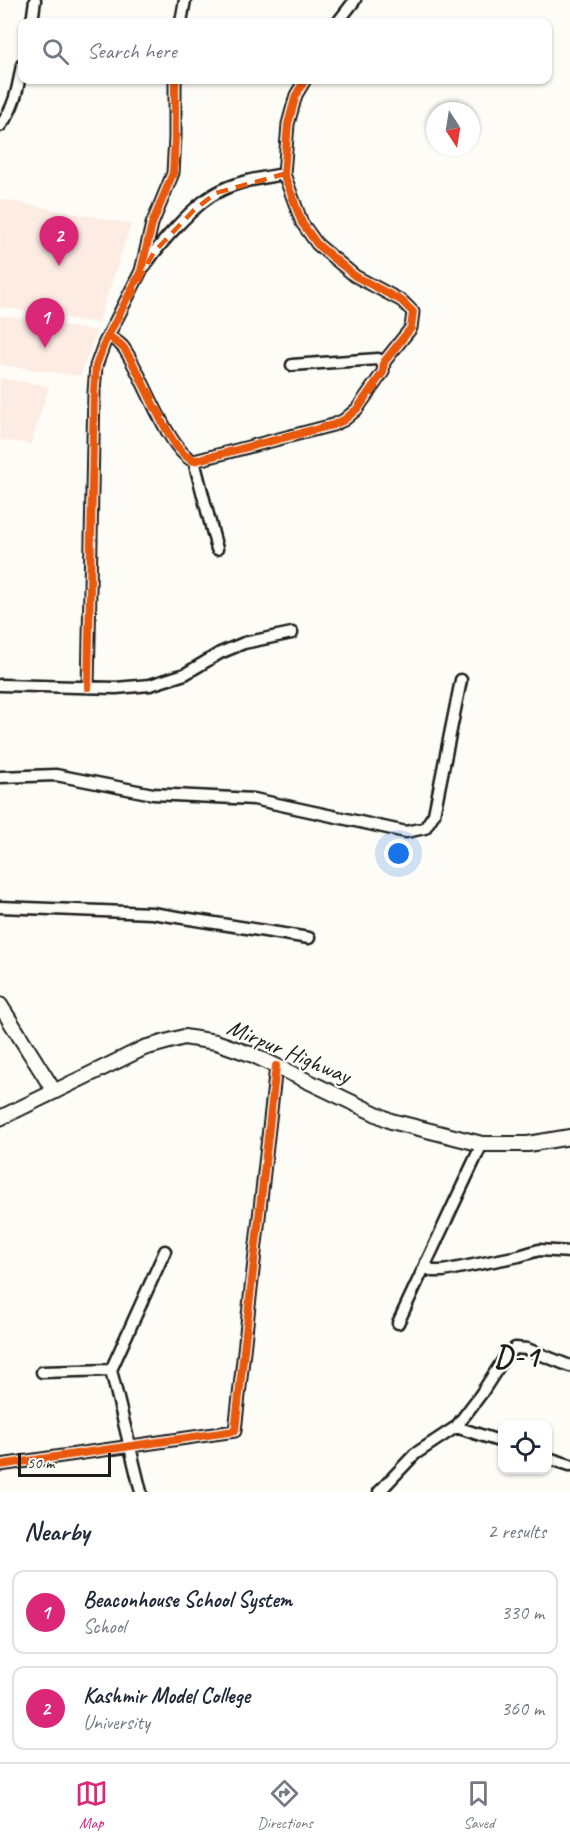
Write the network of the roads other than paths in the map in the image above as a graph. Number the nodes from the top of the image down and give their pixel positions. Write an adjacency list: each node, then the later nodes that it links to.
1 (35, 0): 4 (street)
2 (184, 0): 5 (street)
3 (355, 0): 6 (street)
4 (33, 18)
5 (182, 18)
6 (341, 18)
7 (18, 84): 10 (street)
8 (175, 84): 12 (street)
9 (302, 84): 11 (street)
10 (0, 126)
11 (284, 174): 12 (street); 14 (street)
12 (141, 271): 13 (street)
13 (108, 336): 16 (street); 21 (street)
14 (384, 362): 15 (street); 16 (street)
15 (292, 365)
16 (194, 461): 17 (street)
17 (217, 549)
18 (292, 633): 21 (street)
19 (460, 680): 22 (street)
20 (0, 685): 21 (street)
21 (88, 687)
22 (0, 777)
23 (0, 907): 24 (street)
24 (309, 938)
25 (0, 1005): 27 (main road)
26 (276, 1066): 27 (main road, Mirpur Highway); 30 (main road, Mirpur Highway); 40 (street)
27 (54, 1091): 28 (main road, Mirpur Highway)
28 (0, 1118)
29 (570, 1137): 30 (main road, Mirpur Highway)
30 (482, 1144): 33 (street)
31 (165, 1251): 36 (street)
32 (570, 1252): 33 (street)
33 (426, 1262): 34 (street)
34 (398, 1323)
35 (570, 1366): 38 (street)
36 (111, 1370): 37 (street); 40 (street)
37 (42, 1372)
38 (456, 1427): 39 (street); 45 (street)
39 (498, 1441)
40 (130, 1446): 42 (street); 44 (street)
41 (552, 1459): 43 (street)
42 (0, 1465)
43 (570, 1465)
44 (141, 1492)
45 (379, 1492)

